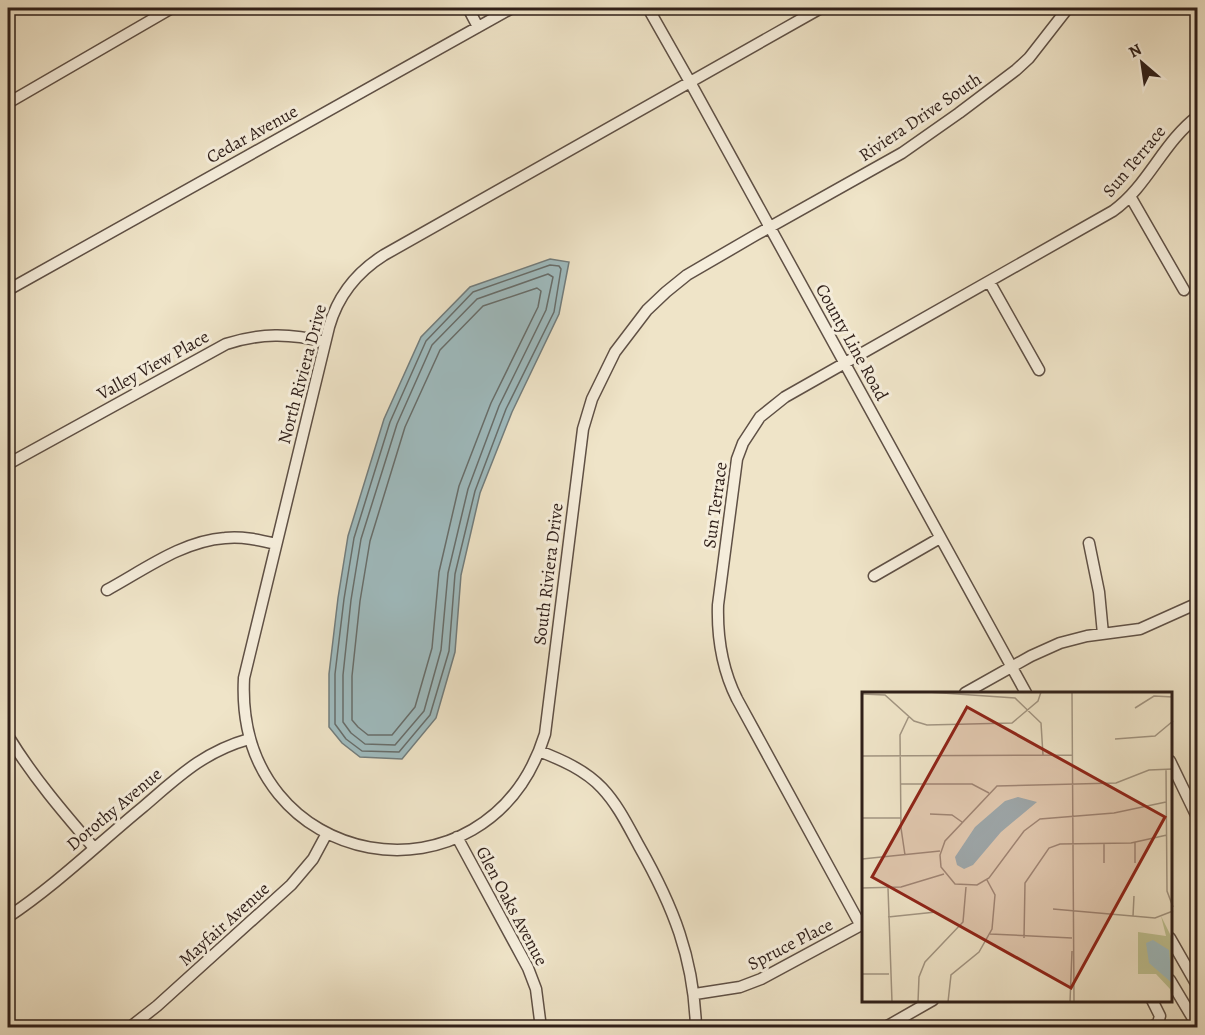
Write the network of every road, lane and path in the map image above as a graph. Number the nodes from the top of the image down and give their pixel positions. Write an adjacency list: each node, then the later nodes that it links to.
1 (172, 8): 9 (street)
2 (468, 8): 7 (street)
3 (512, 8): 7 (street, Cedar Avenue)
4 (648, 8): 8 (street, County Line Road)
5 (821, 8): 8 (street, North Riviera Drive)
6 (1068, 8): 12 (street, Riviera Drive South)
7 (478, 27): 14 (street, Cedar Avenue)
8 (690, 82): 12 (street, County Line Road); 16 (street, North Riviera Drive)
9 (8, 103)
10 (1197, 116): 11 (street, Sun Terrace)
11 (1130, 196): 13 (street, Sun Terrace); 15 (street)
12 (770, 226): 17 (street, County Line Road); 32 (street, South Riviera Drive)
13 (990, 283): 17 (street, Sun Terrace); 18 (street)
14 (8, 290)
15 (1184, 290)
16 (325, 342): 19 (street, Valley View Place); 22 (street, North Riviera Drive)
17 (844, 364): 20 (street, County Line Road); 39 (street, Sun Terrace)
18 (1038, 370)
19 (8, 465)
20 (940, 538): 23 (street); 27 (street, County Line Road)
21 (1089, 543): 26 (street)
22 (276, 544): 24 (street); 31 (street, North Riviera Drive)
23 (874, 576)
24 (107, 590)
25 (1197, 603): 26 (street)
26 (1103, 634): 27 (street)
27 (1011, 667): 28 (street); 29 (street, County Line Road)
28 (967, 692)
29 (1025, 692)
30 (8, 736): 37 (street)
31 (249, 739): 35 (street, North Riviera Drive); 37 (street, Dorothy Avenue)
32 (539, 751): 36 (street, South Riviera Drive); 43 (street)
33 (1172, 765): 34 (street)
34 (1197, 819)
35 (327, 833): 36 (street, South Riviera Drive); 47 (street, Mayfair Avenue)
36 (457, 837): 48 (street, Glen Oaks Avenue)
37 (94, 848): 38 (street, Dorothy Avenue)
38 (8, 917)
39 (862, 925): 43 (street, Spruce Place)
40 (1172, 942): 42 (street)
41 (1172, 983): 46 (street)
42 (1197, 987)
43 (695, 994): 49 (street)
44 (930, 1002): 50 (street)
45 (1153, 1002): 51 (street)
46 (1197, 1027)
47 (129, 1028)
48 (541, 1028)
49 (696, 1028)
50 (884, 1028)
51 (1150, 1028)

